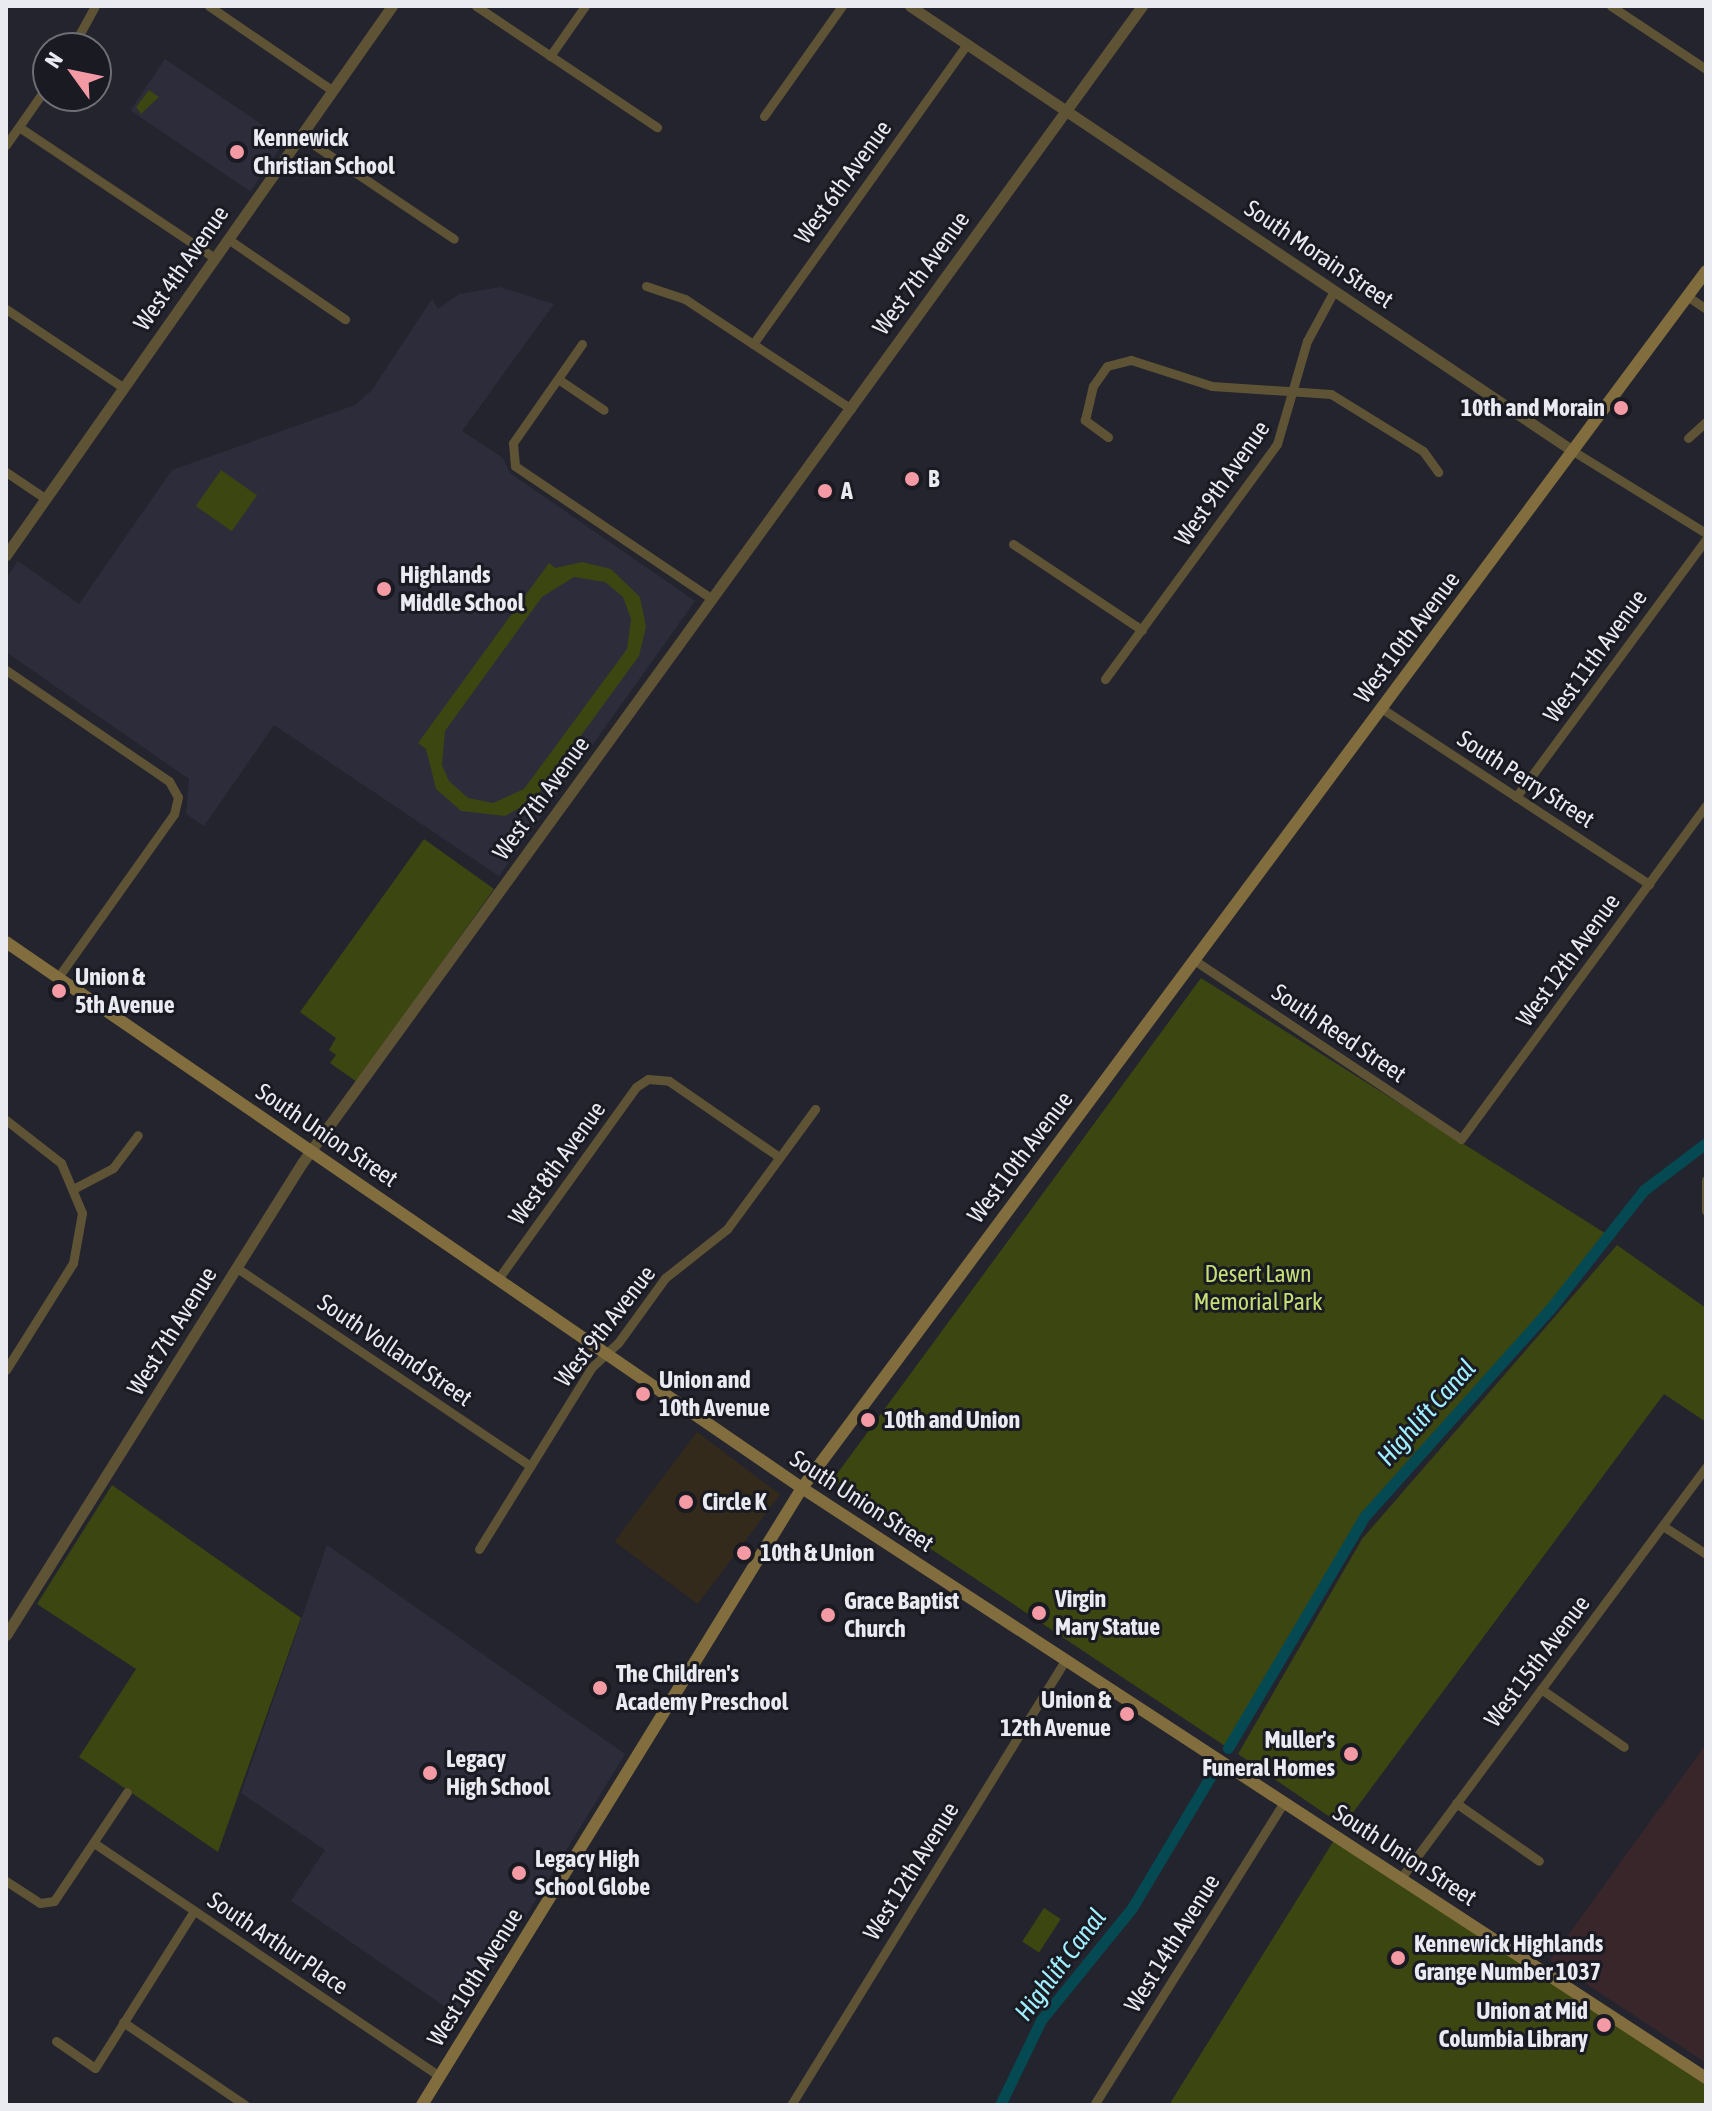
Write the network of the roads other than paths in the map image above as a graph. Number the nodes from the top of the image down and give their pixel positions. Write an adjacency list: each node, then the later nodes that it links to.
1 (95, 6): 10 (street)
2 (209, 6): 14 (street)
3 (392, 6): 14 (street, West 4th Avenue)
4 (476, 6): 12 (street)
5 (585, 6): 12 (street)
6 (842, 6): 17 (street)
7 (910, 6): 11 (street, South Morain Street)
8 (1142, 6): 16 (street, West 7th Avenue)
9 (1611, 6): 13 (street)
10 (81, 32)
11 (967, 44): 16 (street, South Morain Street); 33 (street, West 6th Avenue)
12 (550, 56): 19 (street)
13 (1706, 69)
14 (333, 91): 20 (street, West 4th Avenue)
15 (32, 108): 18 (street)
16 (1066, 111): 27 (street, South Morain Street); 37 (street, West 7th Avenue)
17 (764, 116)
18 (19, 127): 21 (street); 24 (street)
19 (657, 127)
20 (301, 136): 22 (street, West 4th Avenue); 23 (street)
21 (6, 145)
22 (228, 239): 24 (street, West 4th Avenue); 31 (street)
23 (454, 239)
24 (215, 258): 35 (street, West 4th Avenue)
25 (1706, 271): 28 (main road, West 10th Avenue)
26 (646, 286): 33 (street)
27 (1334, 291): 36 (street, West 9th Avenue); 42 (street, South Morain Street)
28 (1687, 296): 30 (street); 42 (main road, West 10th Avenue)
29 (6, 309): 35 (street)
30 (1706, 309)
31 (345, 319)
32 (582, 344): 34 (street)
33 (753, 344): 37 (street)
34 (558, 379): 38 (street); 50 (street)
35 (124, 388): 45 (street, West 4th Avenue)
36 (1295, 388): 40 (street); 44 (street); 51 (street, West 9th Avenue)
37 (851, 409): 50 (street, West 7th Avenue)
38 (604, 410)
39 (1706, 422): 41 (street)
40 (1108, 437)
41 (1688, 438)
42 (1573, 451): 46 (street, South Morain Street); 54 (main road, West 10th Avenue)
43 (6, 472): 45 (street)
44 (1438, 472)
45 (46, 499): 49 (street, West 4th Avenue)
46 (1706, 533)
47 (1706, 539): 55 (street, West 11th Avenue)
48 (1013, 544): 51 (street)
49 (6, 555)
50 (711, 598): 65 (street, West 7th Avenue)
51 (1142, 630): 53 (street, West 9th Avenue)
52 (6, 670): 60 (street)
53 (1105, 679)
54 (1381, 708): 55 (street, South Perry Street); 59 (main road, West 10th Avenue)
55 (1516, 797): 57 (street, South Perry Street)
56 (1706, 805): 57 (street, West 12th Avenue)
57 (1649, 884): 64 (street, West 12th Avenue)
58 (6, 942): 60 (main road, South Union Street)
59 (1194, 960): 64 (street, South Reed Street); 76 (main road, West 10th Avenue)
60 (58, 977): 65 (main road, South Union Street)
61 (815, 1109): 66 (street, West 9th Avenue)
62 (6, 1120): 68 (street)
63 (138, 1135): 68 (street)
64 (1461, 1139)
65 (312, 1151): 70 (street, West 7th Avenue); 71 (main road, South Union Street)
66 (779, 1157): 71 (street, West 8th Avenue); 72 (street, West 9th Avenue)
67 (1706, 1180): 69 (street)
68 (75, 1188): 73 (street)
69 (1706, 1211)
70 (237, 1268): 74 (street, South Volland Street); 80 (street, West 7th Avenue)
71 (498, 1279): 72 (main road, South Union Street)
72 (607, 1353): 74 (street, West 9th Avenue); 76 (main road, South Union Street)
73 (6, 1370)
74 (531, 1466): 78 (street, West 9th Avenue)
75 (1706, 1467): 77 (street, West 15th Avenue)
76 (802, 1488): 82 (main road, South Union Street); 95 (main road, West 10th Avenue)
77 (1663, 1526): 79 (street); 83 (street, West 15th Avenue)
78 (479, 1549)
79 (1706, 1554)
80 (10, 1622): 81 (street, West 7th Avenue)
81 (6, 1635)
82 (1066, 1659): 86 (main road, South Union Street); 99 (street, West 12th Avenue)
83 (1541, 1689): 84 (street); 87 (street, West 15th Avenue)
84 (1624, 1747)
85 (127, 1792): 88 (street)
86 (1284, 1802): 90 (main road, South Union Street); 100 (street, West 14th Avenue)
87 (1456, 1803): 89 (street); 90 (street, West 15th Avenue)
88 (94, 1843): 91 (street); 92 (street, South Arthur Place)
89 (1539, 1861)
90 (1401, 1878): 96 (main road, South Union Street)
91 (6, 1881)
92 (194, 1911): 93 (street); 95 (street, South Arthur Place)
93 (123, 2022): 94 (street); 97 (street)
94 (56, 2041)
95 (440, 2076): 98 (main road, West 10th Avenue)
96 (1706, 2078)
97 (245, 2105)
98 (422, 2105)
99 (791, 2105)
100 (1094, 2105)

